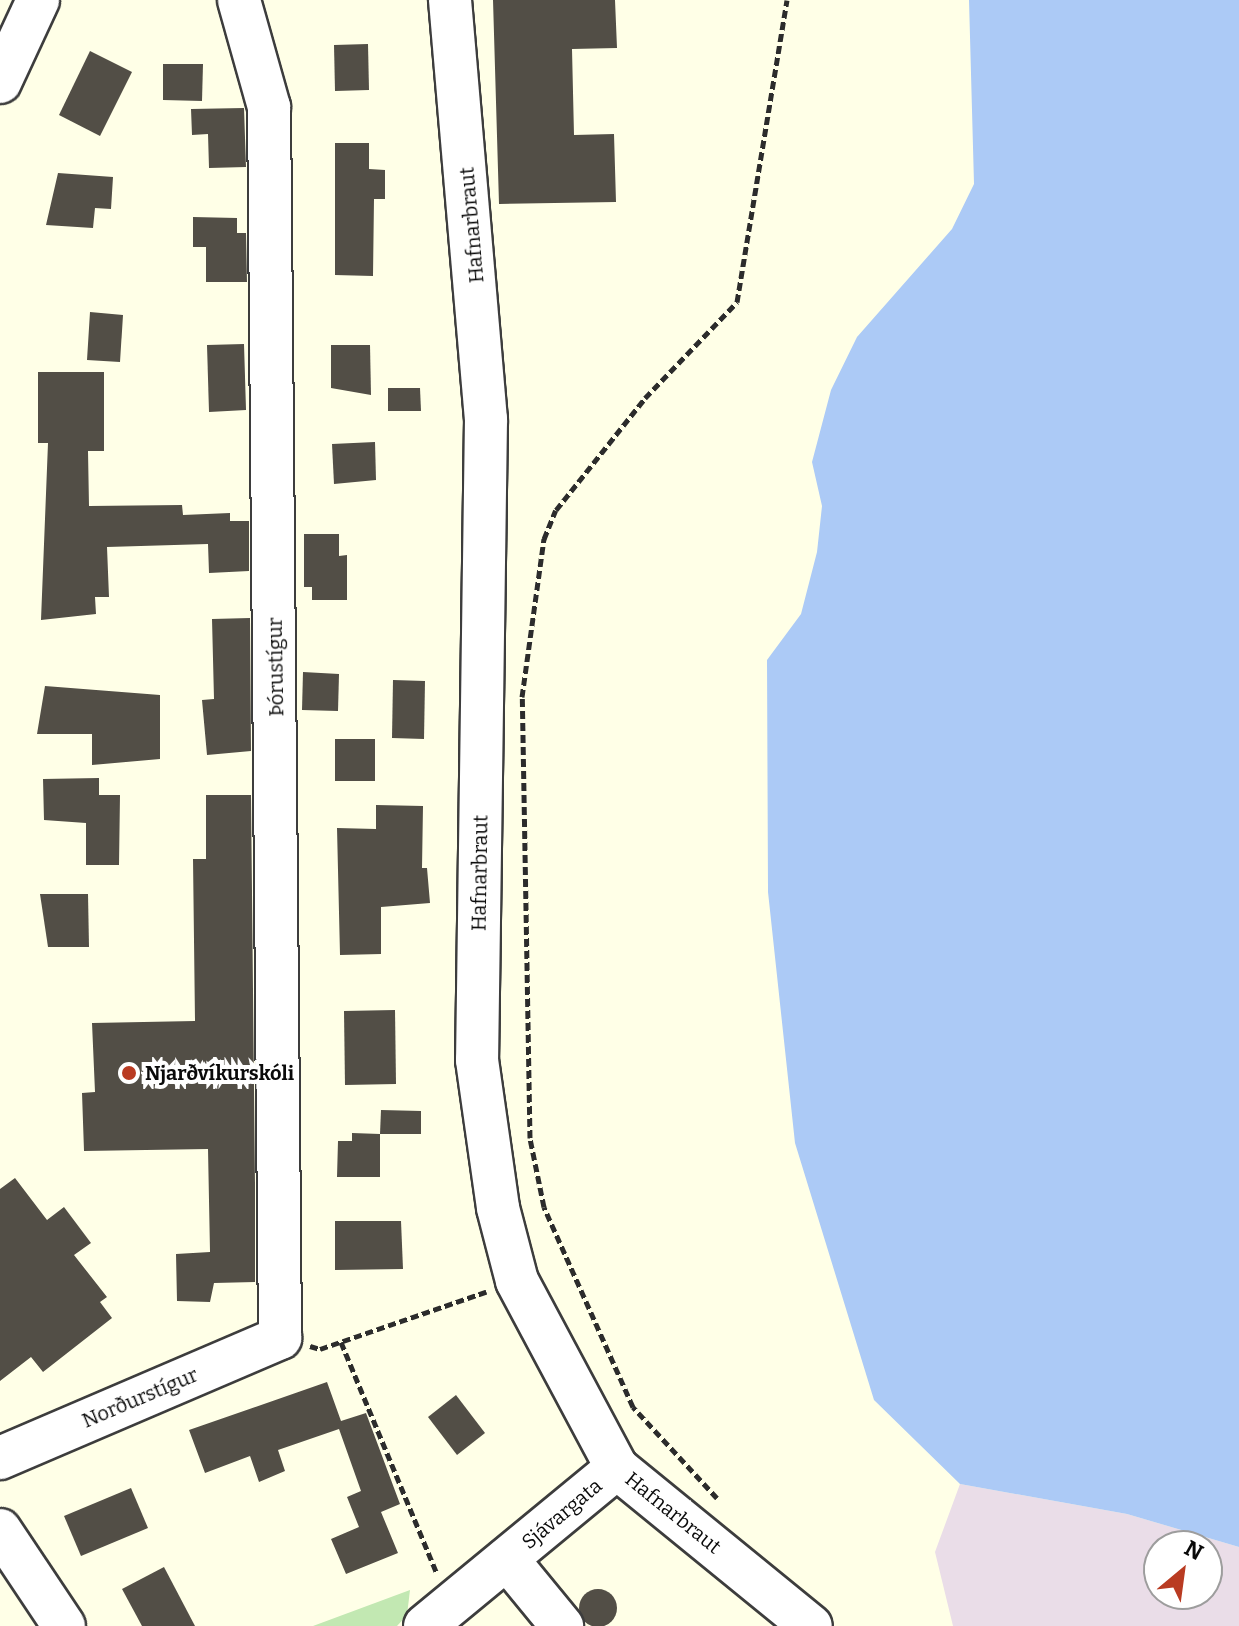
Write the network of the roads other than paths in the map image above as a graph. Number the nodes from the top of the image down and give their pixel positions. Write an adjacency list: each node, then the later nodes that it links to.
1 (38, 0): 4 (street)
2 (239, 0): 5 (street, Þórustígur)
3 (450, 0): 7 (street, Hafnarbraut)
4 (0, 82)
5 (280, 1338): 6 (street, Norðurstígur)
6 (0, 1458)
7 (617, 1468): 9 (street, Sjávargata); 13 (street, Hafnarbraut)
8 (0, 1530): 11 (street)
9 (507, 1559): 10 (street, Sjávargata); 12 (street, Sjávargata)
10 (438, 1616)
11 (64, 1626)
12 (562, 1626)
13 (811, 1626)

